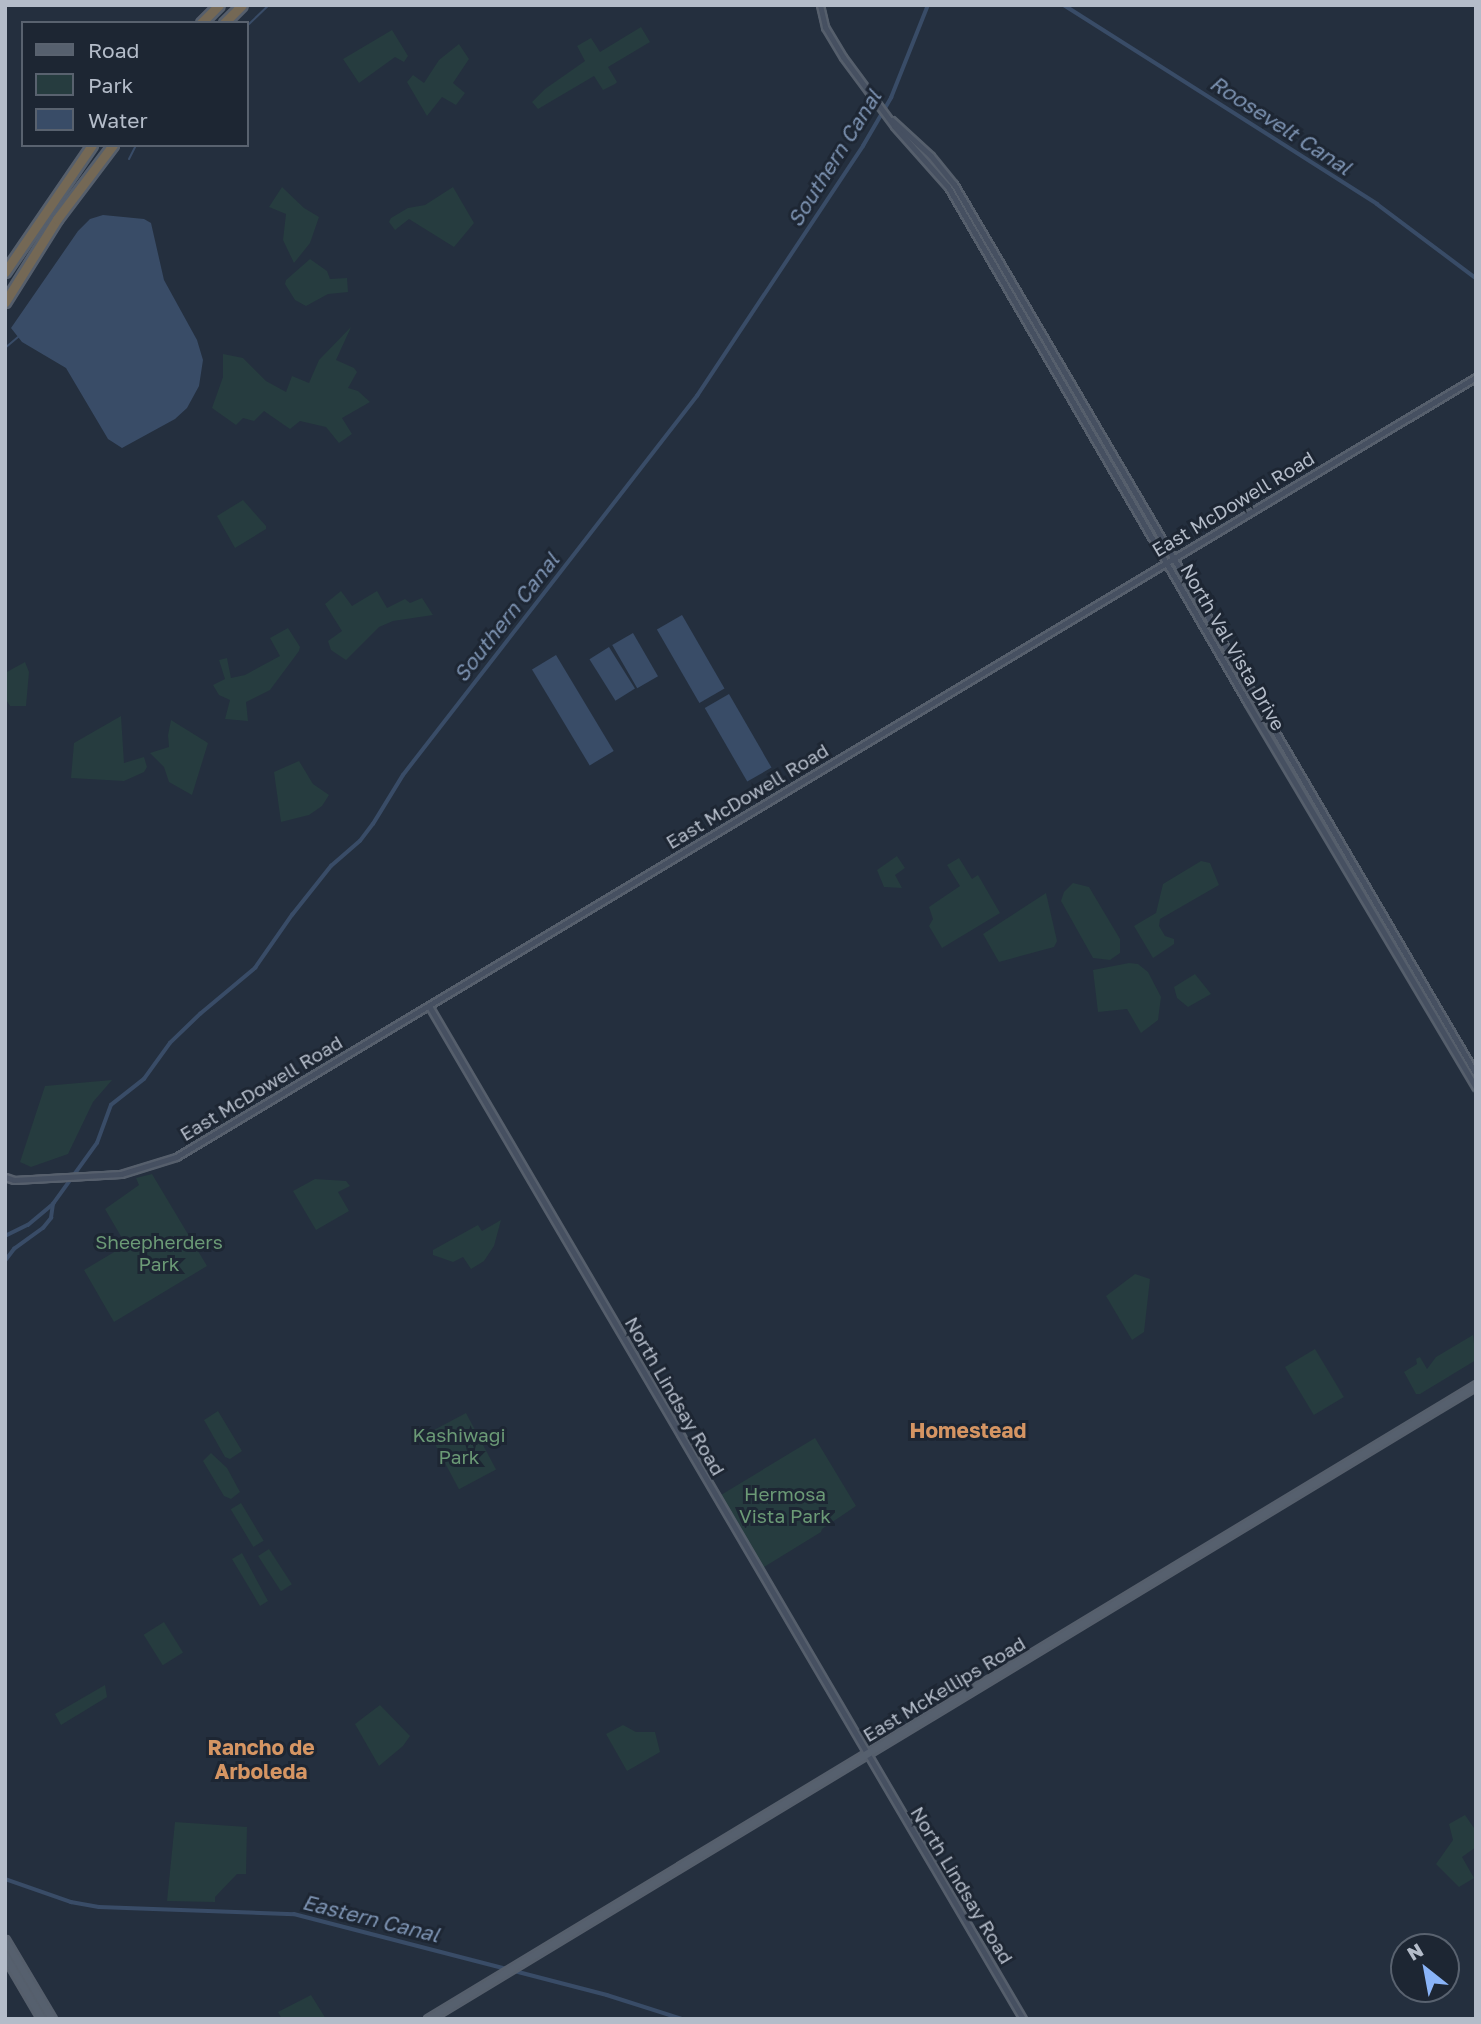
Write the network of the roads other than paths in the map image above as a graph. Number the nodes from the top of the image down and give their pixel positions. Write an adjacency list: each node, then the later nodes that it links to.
1 (219, 5): 4 (highway)
2 (242, 5): 5 (highway)
3 (820, 5): 6 (main road, North Val Vista Drive)
4 (203, 21)
5 (226, 21)
6 (890, 118): 12 (main road, North Val Vista Drive); 13 (main road, North Val Vista Drive)
7 (91, 147): 9 (highway)
8 (111, 147): 10 (highway)
9 (5, 272)
10 (5, 302)
11 (1476, 377): 12 (main road, East McDowell Road)
12 (1172, 559): 13 (main road, East McDowell Road); 14 (main road, North Val Vista Drive)
13 (1166, 563): 15 (main road, North Val Vista Drive); 24 (main road, East McDowell Road)
14 (1214, 632): 15 (main road); 16 (main road, North Val Vista Drive)
15 (1208, 636): 17 (main road, North Val Vista Drive)
16 (1239, 674): 17 (main road); 18 (main road, North Val Vista Drive)
17 (1233, 678): 19 (main road, North Val Vista Drive)
18 (1274, 733): 19 (main road); 20 (main road, North Val Vista Drive)
19 (1268, 737): 20 (main road, North Val Vista Drive)
20 (1277, 745): 21 (main road, North Val Vista Drive)
21 (1327, 829): 22 (main road, North Val Vista Drive); 23 (main road, North Val Vista Drive)
22 (1335, 835): 23 (main road); 25 (main road, North Val Vista Drive)
23 (1328, 839): 26 (main road, North Val Vista Drive)
24 (429, 1006): 28 (main road, East McDowell Road); 31 (main road, North Lindsay Road)
25 (1476, 1074)
26 (1476, 1087)
27 (5, 1177): 28 (main road, East McDowell Road)
28 (14, 1180): 29 (main road, East McDowell Road)
29 (5, 1185)
30 (1476, 1385): 31 (main road, East McKellips Road)
31 (867, 1754): 36 (main road, East McKellips Road); 37 (main road, North Lindsay Road)
32 (5, 1940): 35 (main road)
33 (5, 1956): 34 (main road)
34 (42, 2019)
35 (52, 2019)
36 (428, 2019)
37 (1023, 2019)

